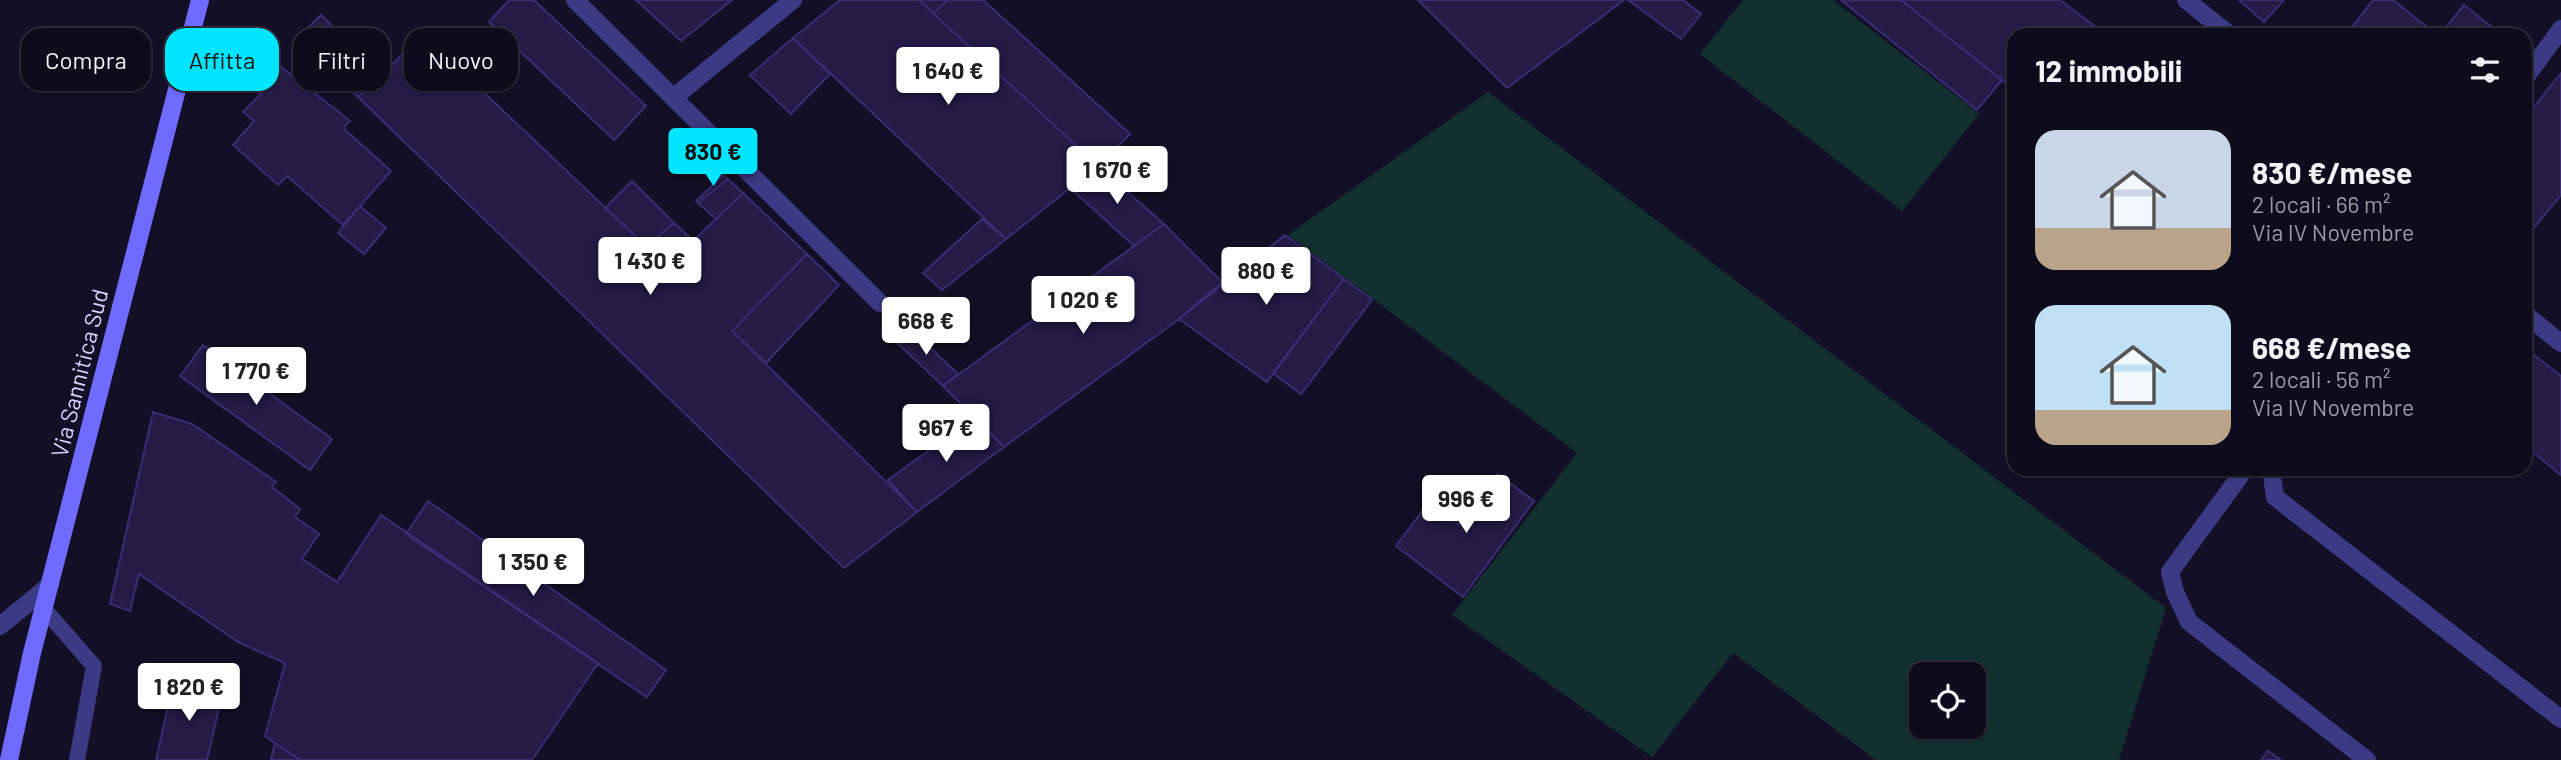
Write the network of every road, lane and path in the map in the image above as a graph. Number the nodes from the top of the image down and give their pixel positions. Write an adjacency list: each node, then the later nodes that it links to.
1 (200, 0): 14 (main road, Via Sannitica Sud)
2 (575, 0): 8 (street)
3 (793, 0): 8 (street)
4 (2186, 0): 5 (street)
5 (2221, 28)
6 (2561, 29): 7 (street)
7 (2532, 68)
8 (673, 98): 9 (street)
9 (880, 303)
10 (2532, 320): 11 (street)
11 (2561, 343)
12 (2240, 476): 20 (street)
13 (2272, 476): 17 (street)
14 (50, 585): 15 (main road, Via Sannitica Sud); 16 (street)
15 (44, 609): 18 (main road, Via Sannitica Sud); 19 (lane)
16 (0, 626)
17 (2561, 719)
18 (9, 760)
19 (77, 760)
20 (2367, 760)

